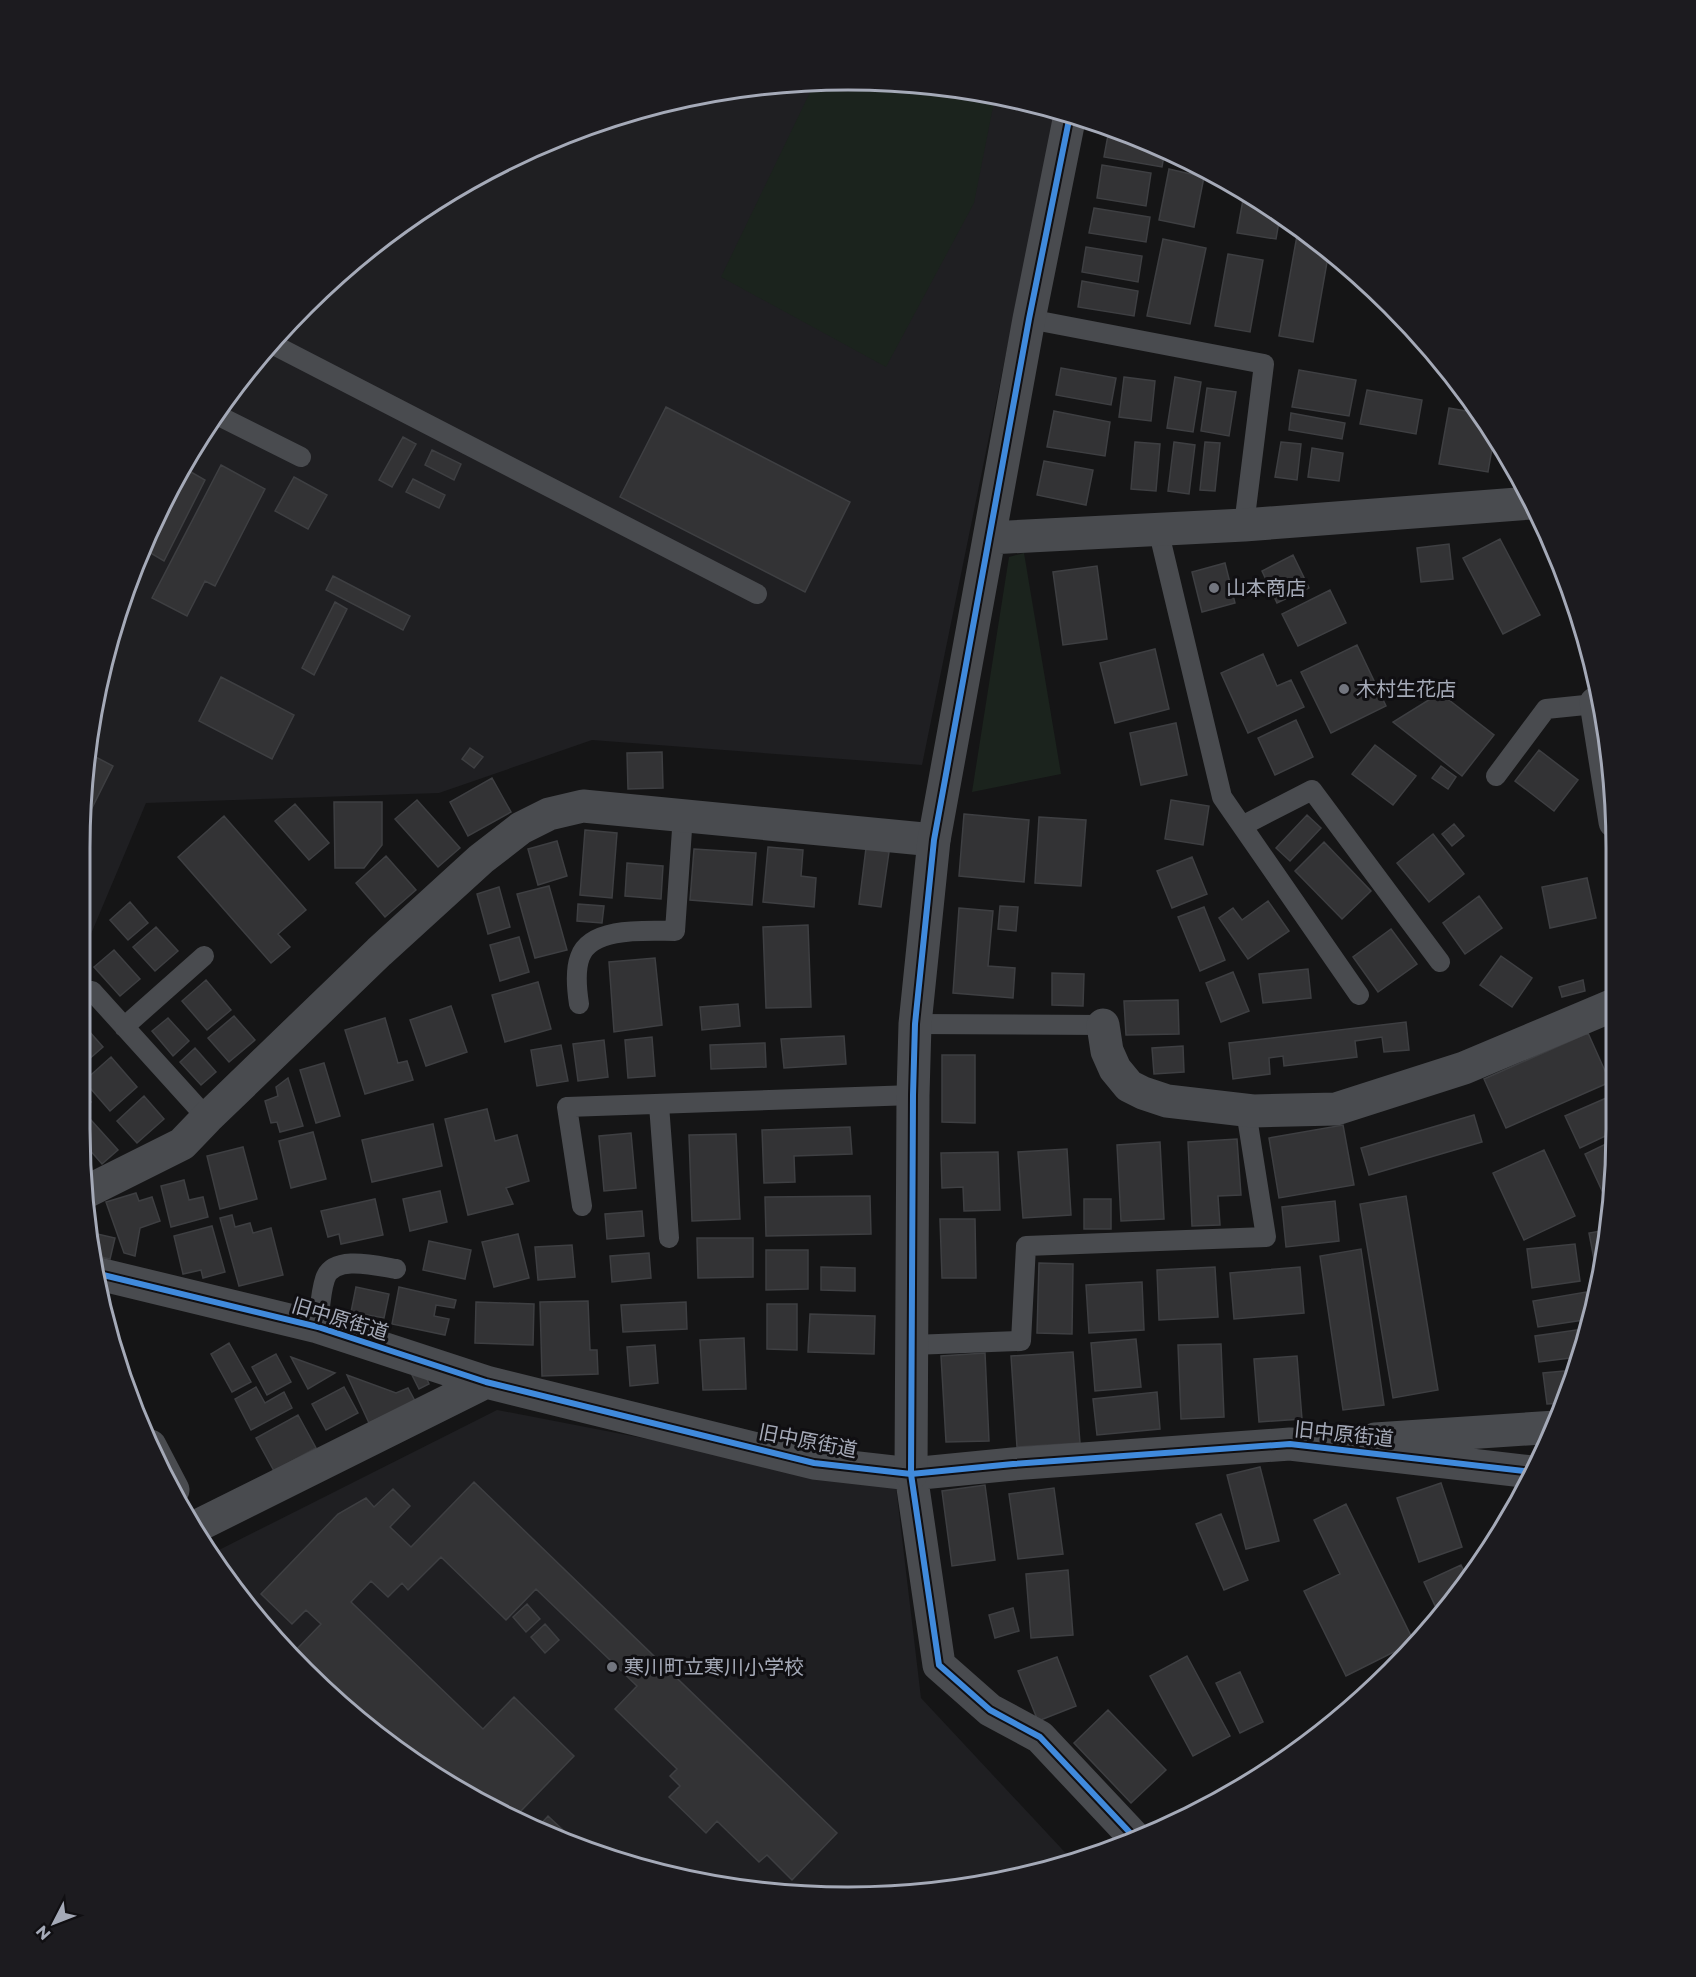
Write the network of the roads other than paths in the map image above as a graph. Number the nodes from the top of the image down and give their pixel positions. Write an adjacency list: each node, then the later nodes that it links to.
1 (1068, 123): 2 (street)
2 (1029, 319): 7 (lane); 9 (street)
3 (279, 347): 10 (lane)
4 (224, 419): 5 (lane)
5 (301, 457)
6 (1523, 504): 7 (street)
7 (1244, 525): 8 (street)
8 (1158, 529): 9 (street); 14 (lane)
9 (989, 538): 15 (street)
10 (757, 594)
11 (1592, 704): 12 (lane)
12 (1496, 776)
13 (683, 815): 15 (street); 20 (lane); 28 (street)
14 (1242, 826): 17 (lane); 19 (lane)
15 (934, 840): 22 (street)
16 (204, 956): 24 (lane)
17 (1440, 962)
18 (92, 991): 24 (lane)
19 (1359, 995)
20 (579, 1004)
21 (1606, 1008): 27 (street)
22 (915, 1024): 23 (lane); 25 (street)
23 (1103, 1024): 27 (street)
24 (124, 1027): 28 (lane)
25 (913, 1095): 26 (lane); 35 (street)
26 (658, 1105): 30 (lane); 31 (lane)
27 (1246, 1110): 35 (lane)
28 (207, 1118): 29 (street)
29 (93, 1189)
30 (582, 1206)
31 (669, 1238)
32 (396, 1269): 34 (lane)
33 (105, 1275): 34 (street, 旧中原街道)
34 (318, 1327): 36 (street, 旧中原街道)
35 (912, 1345): 42 (street)
36 (486, 1382): 42 (street, 旧中原街道); 43 (street)
37 (1544, 1428): 38 (street)
38 (1487, 1432): 39 (street); 40 (street)
39 (1290, 1444): 40 (street, 旧中原街道); 42 (street, 旧中原街道)
40 (1485, 1467): 41 (street, 旧中原街道)
41 (1524, 1471)
42 (911, 1474): 44 (street)
43 (202, 1524)
44 (1130, 1832)

